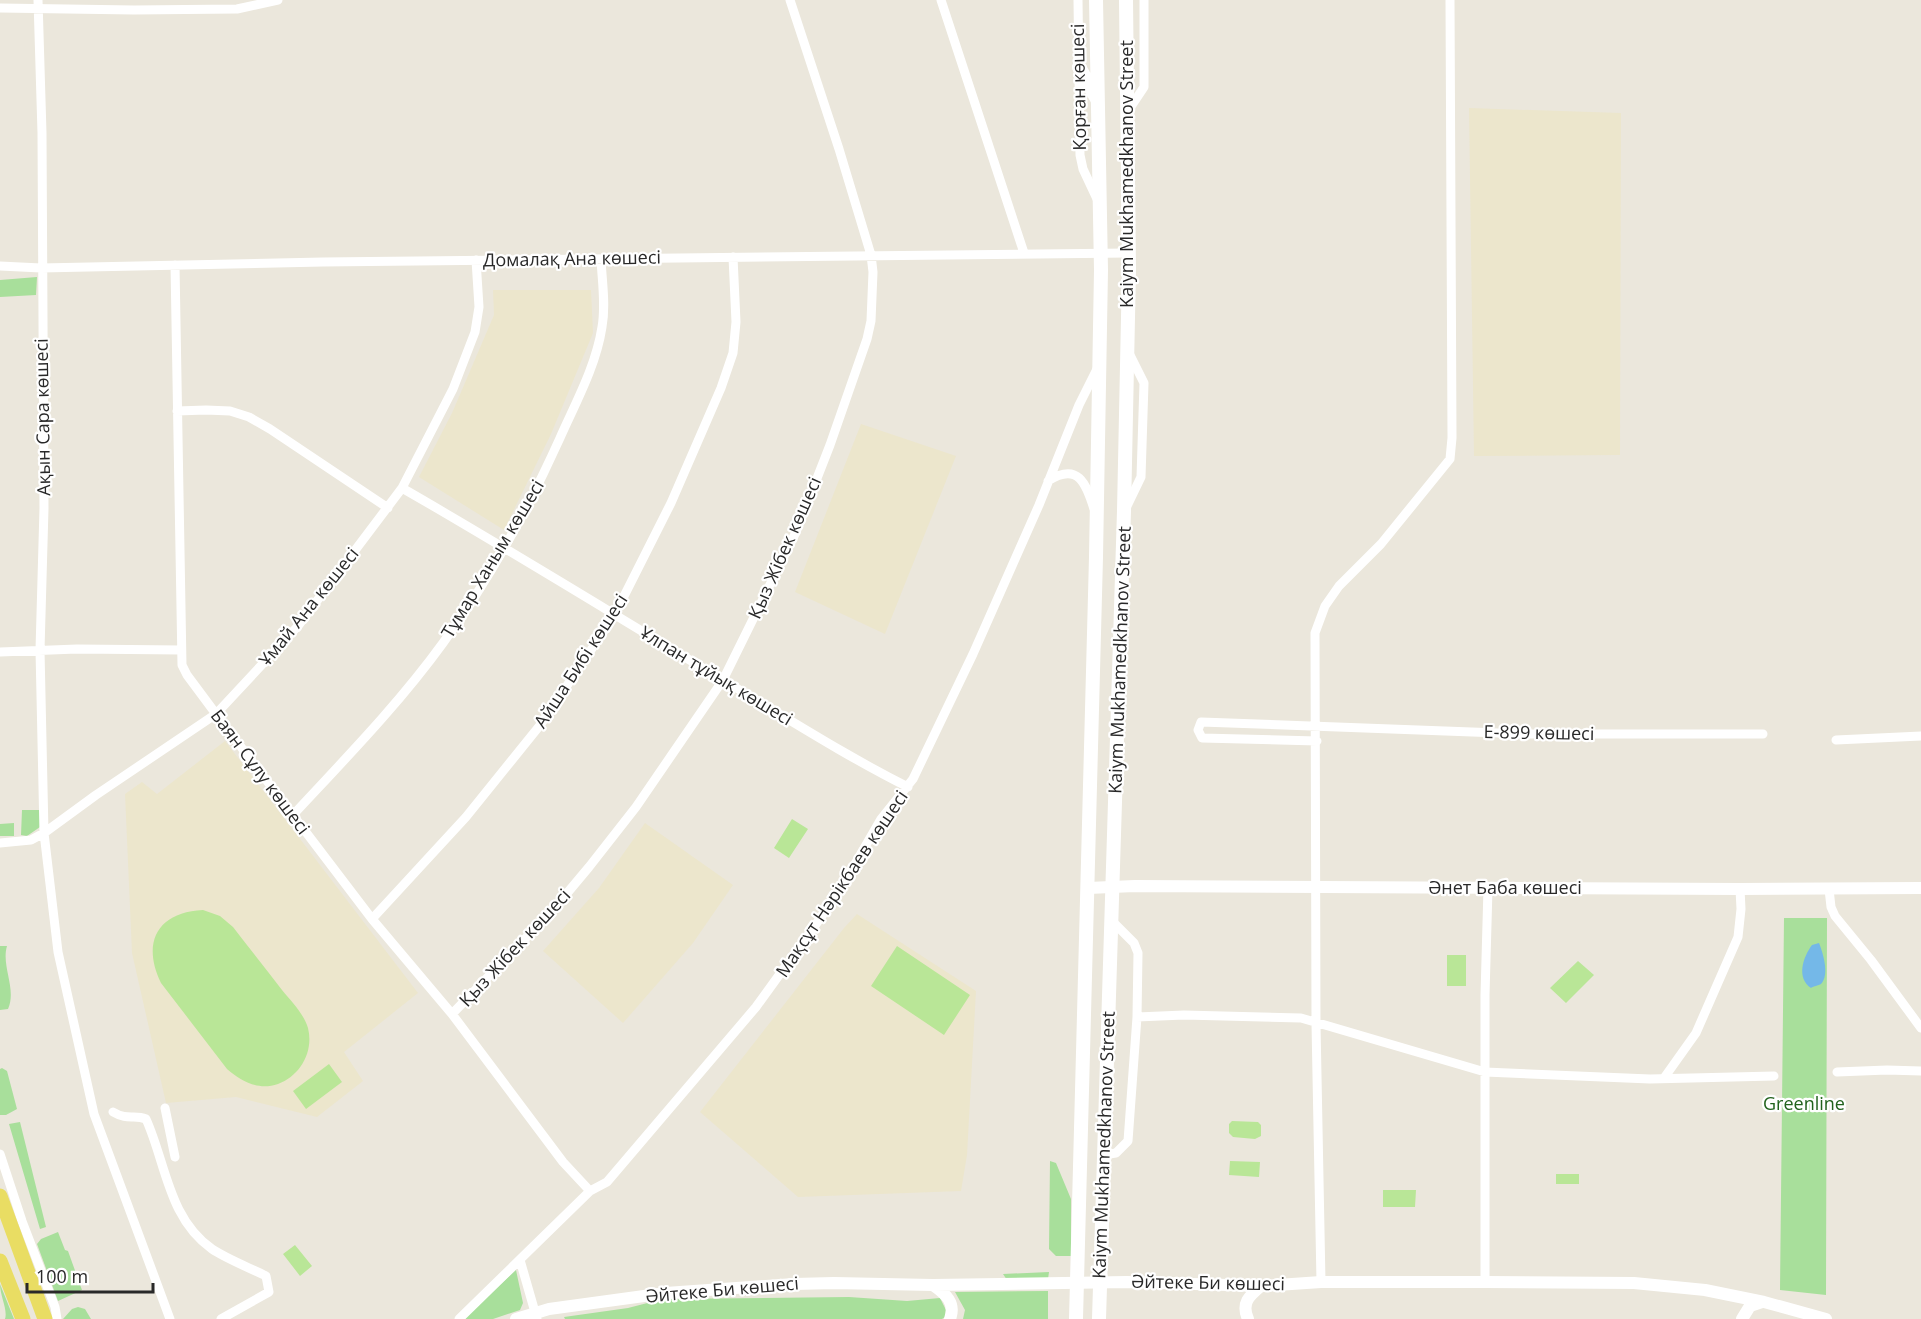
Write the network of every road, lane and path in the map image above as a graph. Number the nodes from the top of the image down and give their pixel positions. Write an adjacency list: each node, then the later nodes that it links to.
1 (278, 0): 9 (street)
2 (790, 0): 18 (street, Қыз Жібек көшесі)
3 (941, 0): 15 (street)
4 (1078, 0): 11 (street, Қорған көшесі)
5 (1096, 0): 12 (main road, Kaiym Mukhamedkhanov Street)
6 (1126, 0): 13 (main road, Kaiym Mukhamedkhanov Street)
7 (1144, 0): 13 (street)
8 (1450, 0): 40 (street)
9 (38, 5): 10 (street); 25 (street, Ақын Сара көшесі)
10 (0, 8)
11 (1078, 67): 12 (main road); 14 (street, Қорған көшесі)
12 (1098, 100): 14 (main road, Kaiym Mukhamedkhanov Street)
13 (1127, 112): 17 (main road, Kaiym Mukhamedkhanov Street)
14 (1101, 205): 16 (main road, Kaiym Mukhamedkhanov Street)
15 (1024, 253): 16 (street, Домалақ Ана көшесі); 18 (street, Домалақ Ана көшесі)
16 (1102, 253): 17 (street, Домалақ Ана көшесі); 27 (main road, Kaiym Mukhamedkhanov Street)
17 (1128, 253): 50 (main road, Kaiym Mukhamedkhanov Street)
18 (871, 255): 19 (street, Домалақ Ана көшесі); 38 (street, Қыз Жібек көшесі)
19 (733, 257): 20 (street, Домалақ Ана көшесі); 34 (street, Айша Бибі көшесі)
20 (601, 259): 21 (street, Домалақ Ана көшесі); 33 (street, Тұмар Ханым көшесі)
21 (476, 260): 22 (street, Домалақ Ана көшесі); 30 (street, Ұмай Ана көшесі)
22 (175, 265): 25 (street, Домалақ Ана көшесі); 28 (street, Баян Сұлу көшесі)
23 (0, 266): 24 (street, Домалақ Ана көшесі)
24 (16, 268): 25 (street, Домалақ Ана көшесі); 26 (street, Домалақ Ана көшесі)
25 (41, 268): 35 (street, Ақын Сара көшесі)
26 (0, 271)
27 (1100, 364): 29 (street, Мақсұт Нәрікбаев көшесі); 32 (main road, Kaiym Mukhamedkhanov Street)
28 (177, 411): 31 (street); 36 (street, Баян Сұлу көшесі)
29 (1048, 481): 32 (street); 45 (street, Мақсұт Нәрікбаев көшесі)
30 (402, 488): 31 (street, Ұмай Ана көшесі); 33 (street, Ұлпан тұйық көшесі)
31 (388, 508): 39 (street, Ұмай Ана көшесі)
32 (1097, 519): 49 (main road, Kaiym Mukhamedkhanov Street)
33 (504, 547): 34 (street, Ұлпан тұйық көшесі); 46 (street, Тұмар Ханым көшесі)
34 (614, 616): 38 (street, Ұлпан тұйық көшесі); 56 (street, Айша Бибі көшесі)
35 (40, 650): 36 (street); 37 (street); 47 (street, Ақын Сара көшесі)
36 (181, 650): 39 (street, Баян Сұлу көшесі)
37 (0, 652)
38 (723, 680): 45 (street, Ұлпан тұйық көшесі); 58 (street, Қыз Жібек көшесі)
39 (216, 714): 46 (street, Баян Сұлу көшесі); 47 (street, Ұмай Ана көшесі)
40 (1315, 727): 41 (street, Е-899 көшесі); 44 (street); 44 (street, Е-899 көшесі)
41 (1763, 734)
42 (1921, 736): 43 (street)
43 (1836, 740)
44 (1317, 741): 51 (street)
45 (908, 787): 72 (street, Мақсұт Нәрікбаев көшесі)
46 (293, 815): 56 (street, Баян Сұлу көшесі)
47 (44, 833): 48 (street, Ұмай Ана көшесі); 87 (street, Ақын Сара көшесі)
48 (0, 843)
49 (1088, 888): 50 (street, Әнет Баба көшесі); 79 (main road, Kaiym Mukhamedkhanov Street)
50 (1112, 888): 51 (street, Әнет Баба көшесі); 57 (main road, Kaiym Mukhamedkhanov Street)
51 (1316, 888): 52 (street, Әнет Баба көшесі); 60 (street)
52 (1488, 888): 54 (street, Әнет Баба көшесі); 63 (street)
53 (1921, 888): 55 (street, Әнет Баба көшесі)
54 (1740, 889): 55 (street, Әнет Баба көшесі); 66 (street)
55 (1829, 889): 61 (street)
56 (372, 919): 58 (street, Баян Сұлу көшесі)
57 (1111, 920): 59 (street); 70 (main road, Kaiym Mukhamedkhanov Street)
58 (452, 1014): 72 (street, Баян Сұлу көшесі)
59 (1137, 1017): 60 (street); 70 (street)
60 (1316, 1024): 63 (street); 77 (street)
61 (1921, 1028)
62 (1921, 1071): 64 (street)
63 (1485, 1072): 66 (street); 78 (street)
64 (1836, 1072)
65 (1774, 1076): 66 (street)
66 (1664, 1078)
67 (165, 1108): 71 (street)
68 (113, 1112): 88 (street)
69 (0, 1154): 86 (street)
70 (1103, 1155): 76 (main road, Kaiym Mukhamedkhanov Street)
71 (175, 1157)
72 (590, 1191): 74 (street, Мақсұт Нәрікбаев көшесі)
73 (0, 1196): 85 (main road)
74 (520, 1260): 83 (street); 89 (street, Мақсұт Нәрікбаев көшесі)
75 (0, 1261): 84 (main road)
76 (1100, 1282): 79 (street, Әйтеке Би көшесі); 81 (street, Әйтеке Би көшесі); 93 (main road, Kaiym Mukhamedkhanov Street)
77 (1320, 1282): 78 (street, Әйтеке Би көшесі); 81 (street, Әйтеке Би көшесі)
78 (1485, 1282): 82 (street, Әйтеке Би көшесі)
79 (1077, 1283): 80 (street, Әйтеке Би көшесі); 92 (main road, Kaiym Mukhamedkhanov Street)
80 (933, 1285): 83 (street, Әйтеке Би көшесі); 91 (street)
81 (1261, 1286): 94 (street)
82 (1764, 1302): 95 (street); 96 (street, Әйтеке Би көшесі)
83 (536, 1316): 90 (street, Әйтеке Би көшесі)
84 (23, 1319)
85 (45, 1319)
86 (57, 1319)
87 (170, 1319)
88 (221, 1319)
89 (459, 1319)
90 (516, 1319)
91 (950, 1319)
92 (1076, 1319)
93 (1099, 1319)
94 (1248, 1319)
95 (1742, 1319)
96 (1826, 1319)

